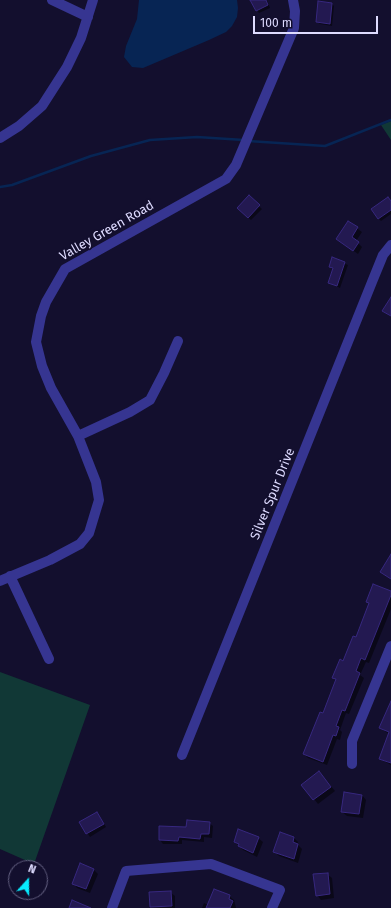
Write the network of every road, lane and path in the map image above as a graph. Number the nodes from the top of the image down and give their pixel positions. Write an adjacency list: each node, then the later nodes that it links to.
1 (52, 0): 4 (street)
2 (93, 0): 4 (street)
3 (293, 0): 8 (street, Valley Green Road)
4 (88, 17): 5 (street)
5 (0, 138)
6 (391, 245): 13 (street, Silver Spur Drive)
7 (178, 341): 8 (street)
8 (78, 436): 9 (street, Valley Green Road)
9 (10, 576): 10 (street, Valley Green Road); 12 (street)
10 (0, 581)
11 (391, 646): 14 (street)
12 (49, 659)
13 (182, 755)
14 (352, 764)
15 (112, 908): 16 (street)
16 (272, 908)

